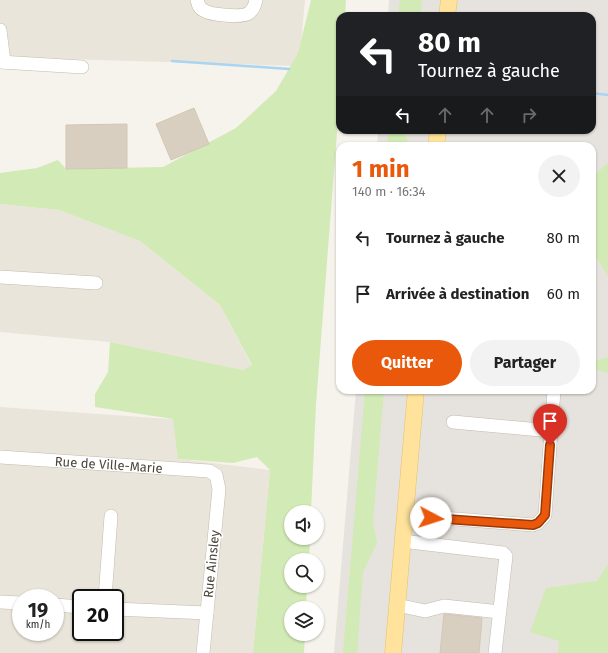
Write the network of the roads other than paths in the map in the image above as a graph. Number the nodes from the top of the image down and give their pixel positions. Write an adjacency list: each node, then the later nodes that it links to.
1 (197, 0): 2 (street)
2 (256, 0)
3 (449, 0): 4 (main road)
4 (448, 12)
5 (0, 30): 6 (street)
6 (2, 62): 7 (street)
7 (82, 67)
8 (0, 277): 9 (street)
9 (96, 283)
10 (416, 394): 16 (main road)
11 (554, 394): 13 (street)
12 (453, 422): 13 (street)
13 (551, 431): 16 (street)
14 (0, 457): 15 (street, Rue de Ville-Marie)
15 (216, 475): 25 (street, Rue Ainsley)
16 (405, 515): 18 (main road)
17 (111, 516): 19 (street)
18 (402, 541): 22 (main road); 24 (street)
19 (106, 589)
20 (0, 602): 21 (street)
21 (12, 603)
22 (397, 605): 24 (street); 27 (main road)
23 (124, 609): 25 (street)
24 (500, 612): 28 (street)
25 (207, 613): 26 (street, Rue Ainsley)
26 (203, 653)
27 (392, 653)
28 (495, 653)

